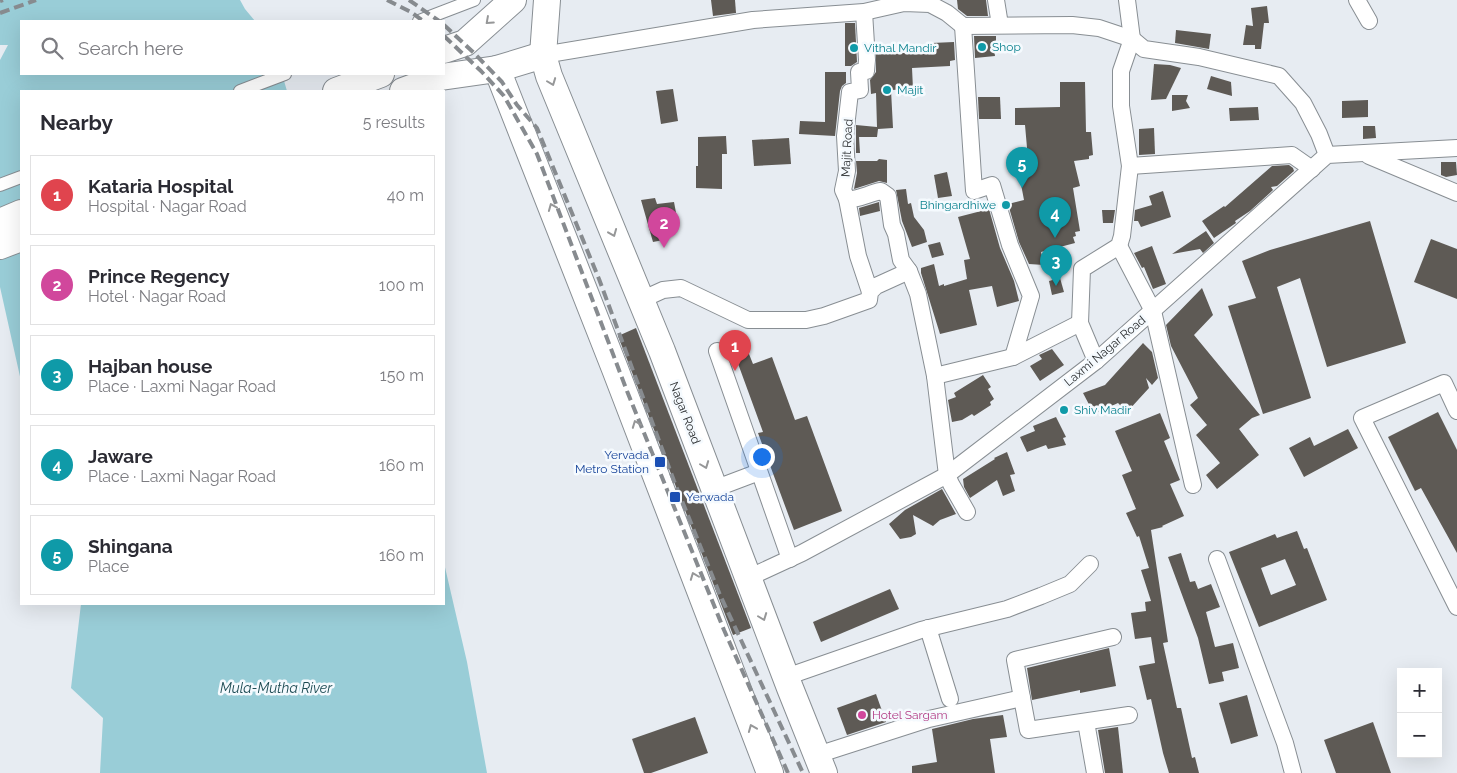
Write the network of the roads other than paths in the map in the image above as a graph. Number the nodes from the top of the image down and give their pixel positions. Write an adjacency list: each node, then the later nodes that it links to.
1 (474, 0): 8 (street)
2 (512, 0): 13 (highway, one-way to 13)
3 (547, 0): 14 (highway, Nagar Road)
4 (996, 0): 11 (street)
5 (1126, 0): 12 (street)
6 (1357, 0): 9 (street)
7 (864, 12): 10 (street); 14 (street); 31 (street, Majit Road)
8 (422, 20)
9 (1369, 21)
10 (963, 26): 11 (street); 43 (street)
11 (1000, 26): 12 (street)
12 (1132, 39): 25 (street); 26 (street)
13 (455, 46)
14 (543, 55): 15 (highway); 39 (highway, Nagar Road, one-way to 39)
15 (497, 68): 16 (highway); 65 (highway, one-way to 15)
16 (445, 74)
17 (282, 75): 20 (street)
18 (378, 75): 21 (highway)
19 (440, 75): 22 (highway)
20 (243, 90)
21 (339, 90)
22 (407, 90)
23 (1457, 148): 24 (street)
24 (1364, 154): 25 (street); 30 (street)
25 (1327, 155): 27 (street, Laxmi Nagar Road)
26 (1130, 166): 27 (street); 36 (street)
27 (1312, 169): 40 (street, Laxmi Nagar Road)
28 (20, 177): 29 (street)
29 (0, 186)
30 (1457, 193)
31 (847, 199): 37 (street); 38 (street, Majit Road)
32 (20, 214): 33 (highway)
33 (0, 222)
34 (20, 238): 35 (highway)
35 (0, 246)
36 (1119, 246): 40 (street); 41 (street)
37 (909, 271): 38 (street); 45 (street)
38 (870, 292): 39 (street)
39 (641, 300): 50 (highway, Nagar Road, one-way to 50)
40 (1152, 311): 44 (street, Laxmi Nagar Road); 49 (street)
41 (1080, 323): 43 (street); 44 (street)
42 (717, 351): 47 (street)
43 (1013, 357): 45 (street)
44 (1096, 361): 48 (street, Laxmi Nagar Road)
45 (935, 376): 48 (street)
46 (1457, 411): 56 (street)
47 (759, 472): 50 (street); 52 (street)
48 (947, 474): 51 (street); 52 (street, Laxmi Nagar Road)
49 (1194, 485)
50 (714, 489): 55 (highway, Nagar Road)
51 (967, 512)
52 (790, 559): 55 (street, Laxmi Nagar Road)
53 (1217, 559): 67 (street)
54 (1090, 564): 57 (street)
55 (748, 578): 59 (highway, Nagar Road, one-way to 59)
56 (1457, 607)
57 (928, 628): 59 (street); 61 (street)
58 (1113, 637): 60 (street)
59 (786, 677): 64 (highway, Nagar Road)
60 (1022, 698): 63 (street); 64 (street)
61 (950, 699)
62 (1129, 715): 63 (street)
63 (1086, 722): 66 (street)
64 (821, 764)
65 (770, 773)
66 (1095, 773)
67 (1293, 773)

